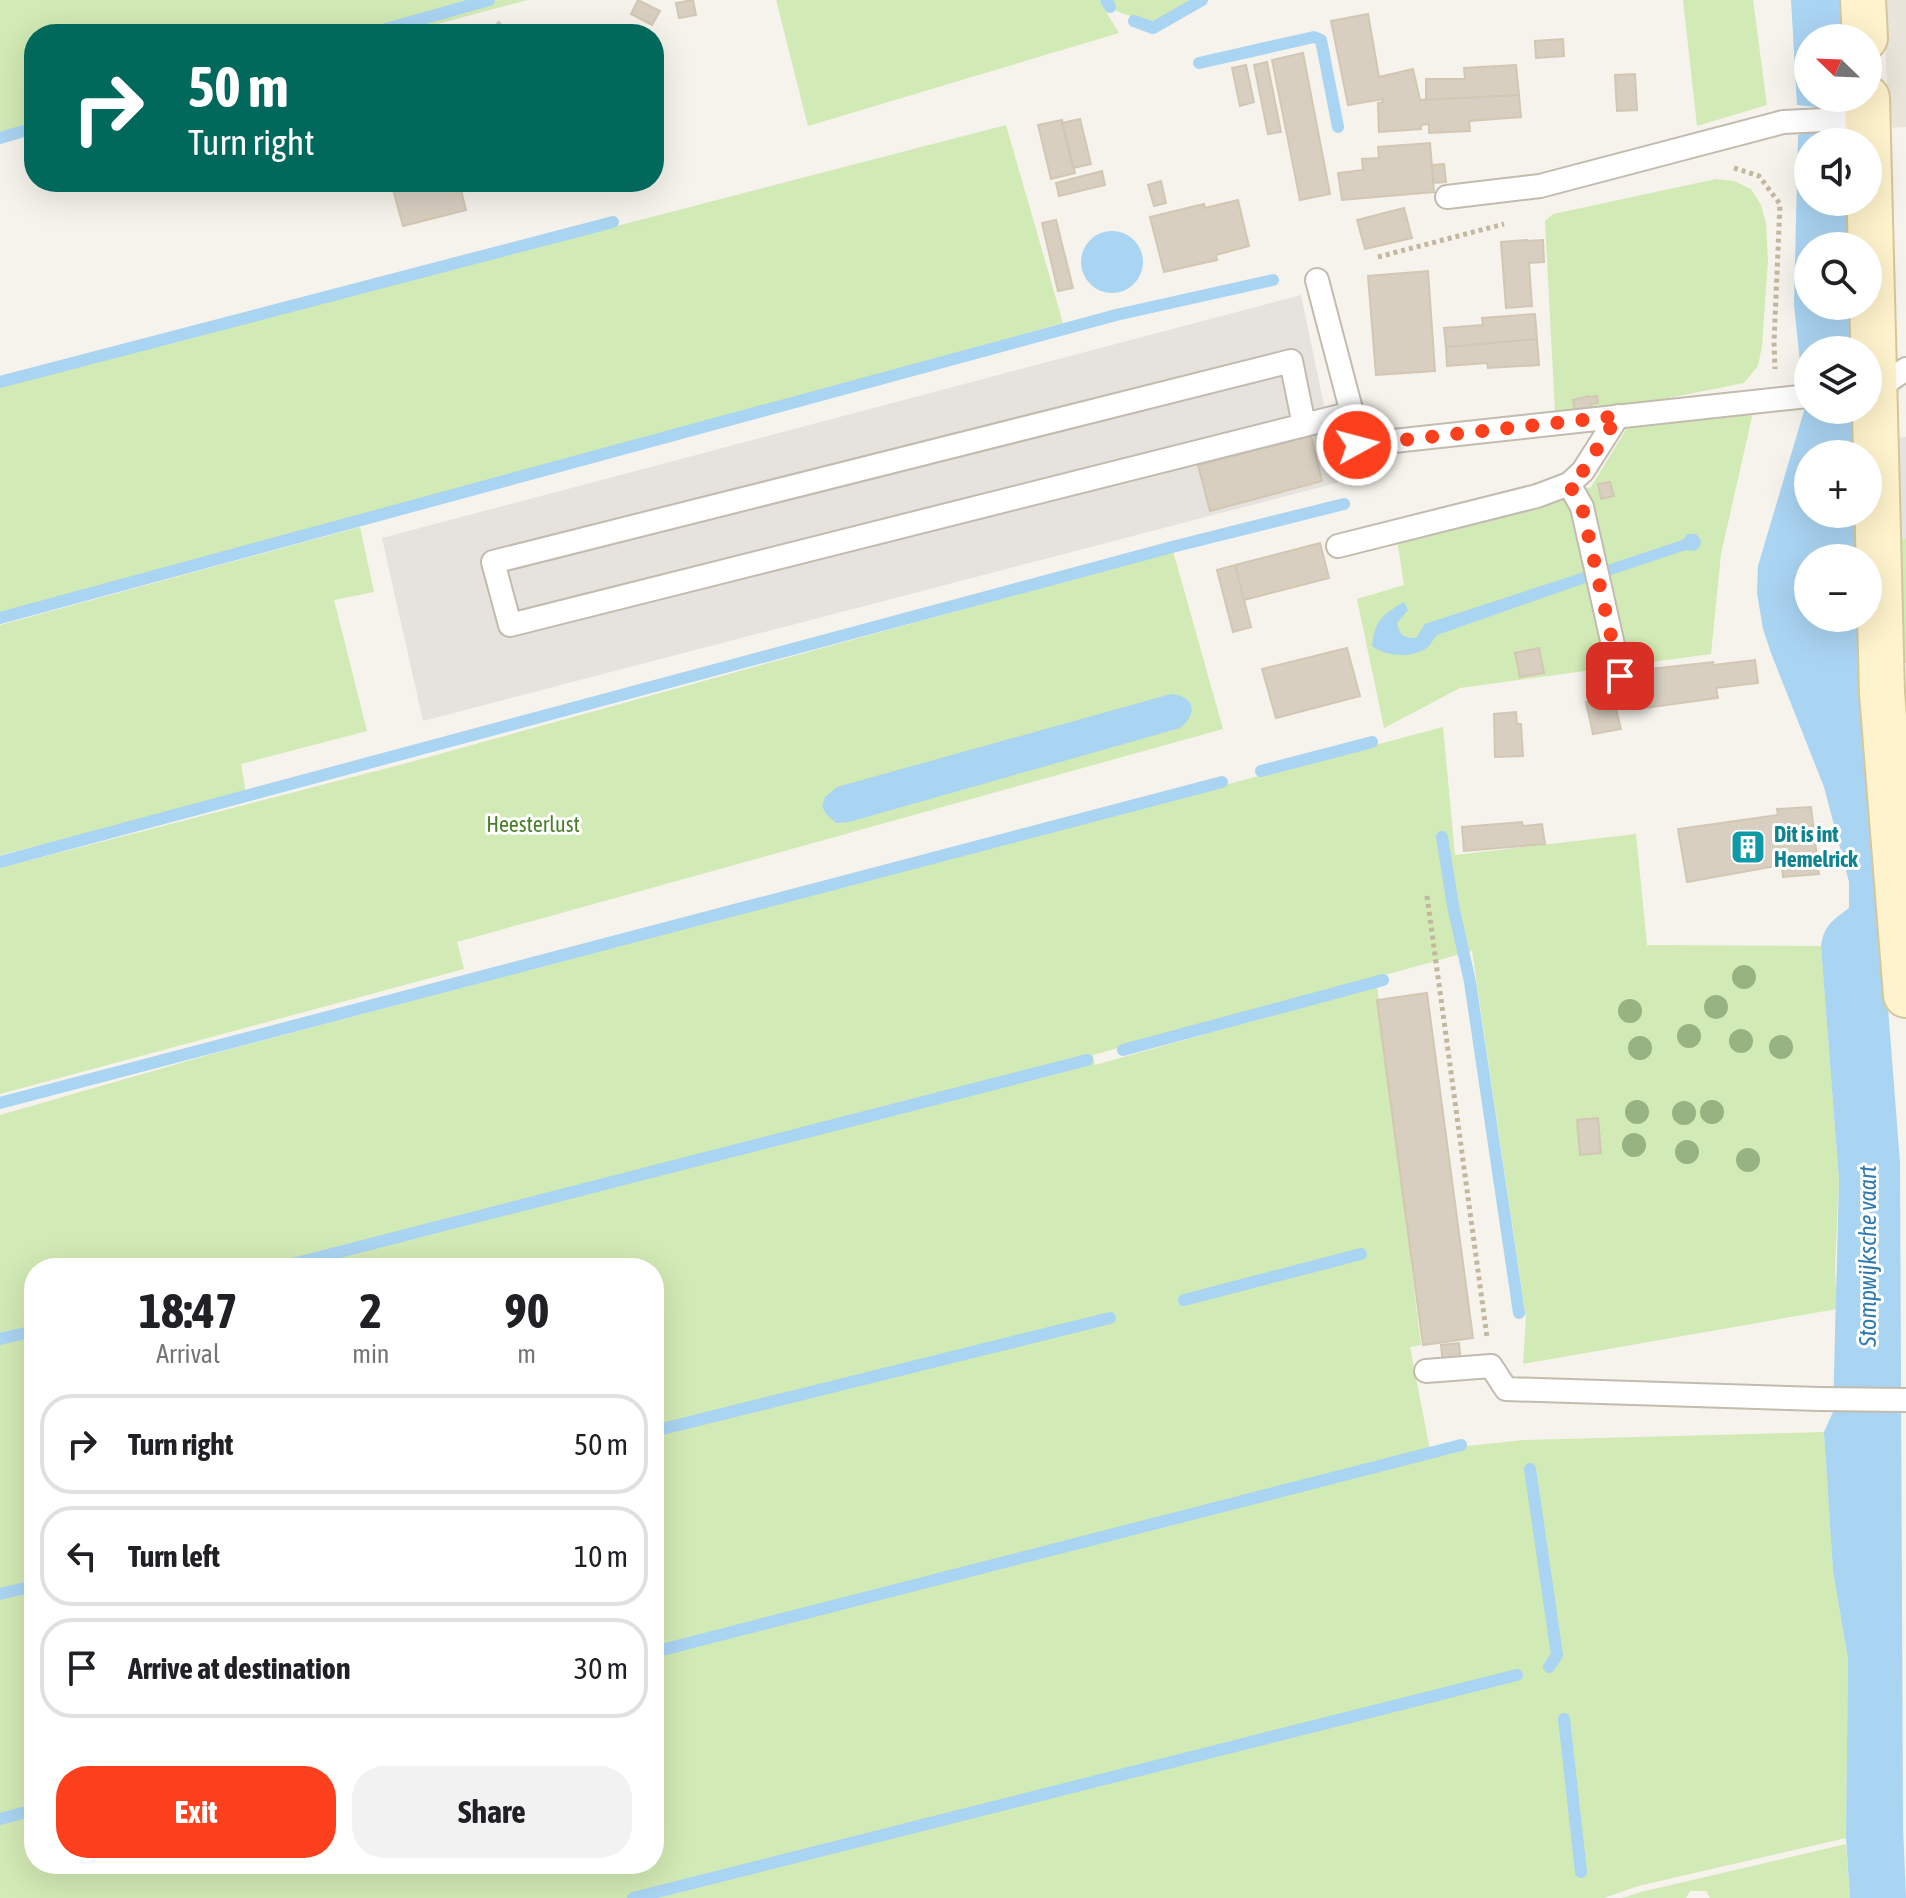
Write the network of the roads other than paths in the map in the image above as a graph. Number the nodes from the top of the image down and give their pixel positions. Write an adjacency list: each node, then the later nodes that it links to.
1 (1863, 0): 2 (street)
2 (1864, 24)
3 (1857, 112): 5 (lane)
4 (1864, 112): 7 (street)
5 (1447, 197)
6 (1317, 280): 9 (lane)
7 (1883, 385): 15 (street)
8 (1793, 397): 10 (lane)
9 (1352, 413): 10 (lane); 11 (lane)
10 (1618, 416): 12 (lane)
11 (1304, 425): 11 (lane)
12 (1569, 484): 13 (lane); 14 (lane)
13 (1338, 546)
14 (1620, 676)
15 (1894, 690): 16 (street)
16 (1906, 995)
17 (1426, 1371): 18 (lane)
18 (1905, 1400)

